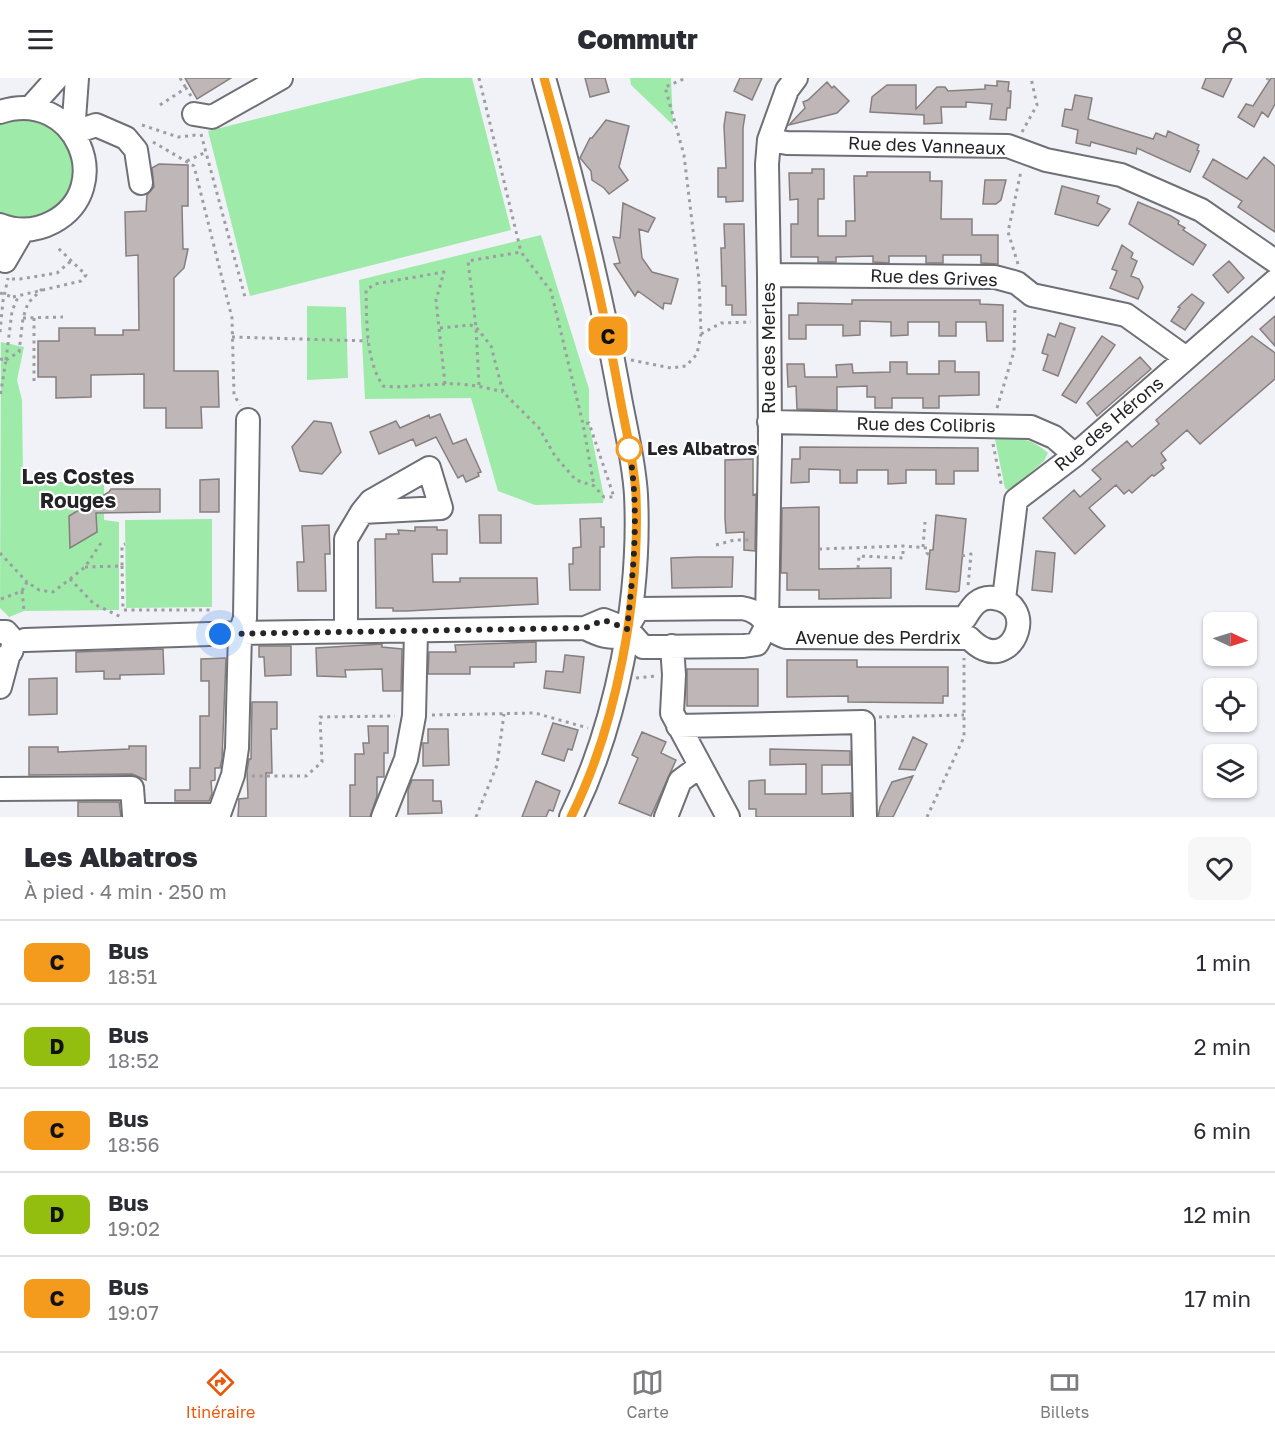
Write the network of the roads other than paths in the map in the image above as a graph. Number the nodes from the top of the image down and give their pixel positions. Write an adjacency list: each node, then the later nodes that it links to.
1 (57, 78): 6 (street)
2 (77, 78): 9 (street)
3 (281, 78): 8 (street)
4 (544, 78): 26 (street)
5 (796, 78): 10 (street, Rue des Merles)
6 (30, 108): 7 (street); 9 (street)
7 (0, 112)
8 (197, 123)
9 (73, 133): 11 (street); 13 (street)
10 (769, 140): 15 (street, Rue des Vanneaux); 17 (street, Rue des Merles)
11 (141, 183)
12 (0, 225): 13 (street)
13 (23, 230): 16 (street)
14 (0, 238): 16 (street)
15 (1275, 261)
16 (3, 273)
17 (769, 275): 19 (street, Rue des Grives); 21 (street, Rue des Merles)
18 (1275, 281): 19 (street, Rue des Hérons)
19 (1186, 358): 22 (street, Rue des Hérons)
20 (248, 420): 29 (street)
21 (769, 422): 22 (street, Rue des Colibris); 25 (street, Rue des Merles)
22 (1075, 455): 24 (street, Rue des Hérons)
23 (362, 512): 27 (street)
24 (1004, 599): 25 (street, Avenue des Perdrix); 25 (street, Avenue des Perdrix)
25 (767, 625): 26 (street, Avenue des Perdrix); 31 (street)
26 (627, 629): 28 (street); 31 (street); 38 (street)
27 (346, 631): 28 (street); 29 (street)
28 (416, 631): 37 (street)
29 (240, 633): 30 (street); 36 (street)
30 (8, 643): 32 (street)
31 (672, 646): 33 (street)
32 (0, 687)
33 (678, 726): 34 (street); 41 (street)
34 (699, 767): 39 (street); 40 (street)
35 (0, 789): 36 (street)
36 (218, 816)
37 (382, 817)
38 (571, 817)
39 (666, 817)
40 (728, 817)
41 (865, 817)

